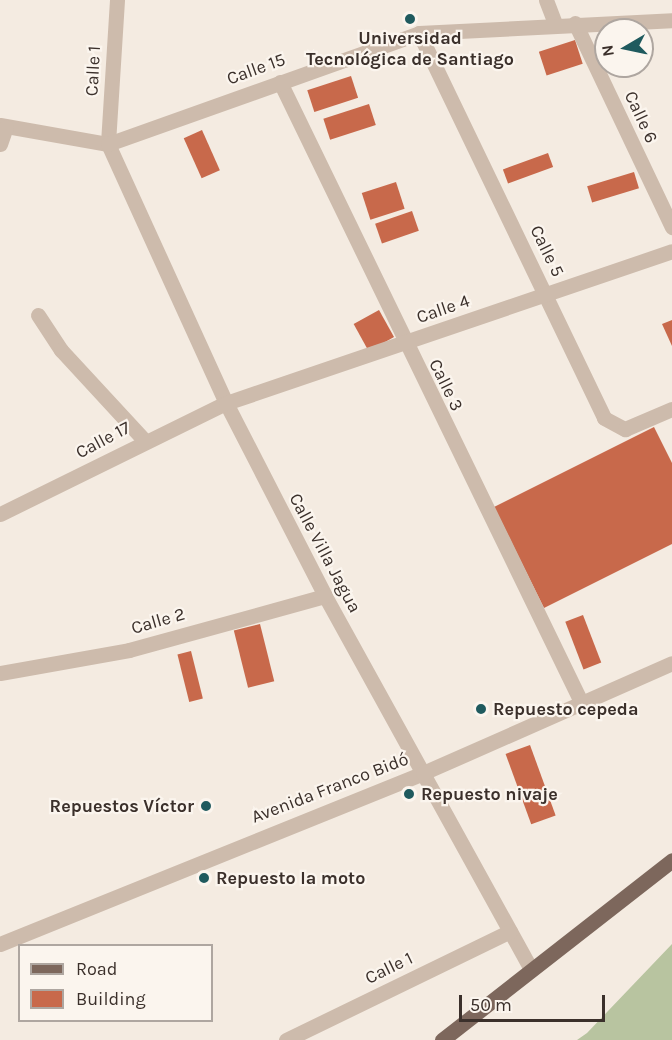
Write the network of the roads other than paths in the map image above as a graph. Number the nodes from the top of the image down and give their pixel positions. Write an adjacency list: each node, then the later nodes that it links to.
1 (117, 0): 10 (street, Calle 1)
2 (546, 0): 5 (street)
3 (672, 20): 4 (street, Calle 15)
4 (575, 23): 5 (street, Calle 15); 11 (street, Calle 6)
5 (555, 24): 6 (street, Calle 15)
6 (419, 33): 7 (street, Calle 15); 13 (street, Calle 5)
7 (280, 82): 10 (street, Calle 15); 15 (street, Calle 3)
8 (3, 126): 9 (street); 10 (street, Calle 15)
9 (0, 144)
10 (108, 144): 16 (street, Calle Villa Jagua)
11 (672, 227)
12 (672, 251): 13 (street, Calle 4)
13 (547, 294): 15 (street, Calle 4); 17 (street, Calle 5)
14 (38, 315): 18 (street)
15 (404, 343): 16 (street, Calle 4); 23 (street, Calle 3)
16 (226, 403): 18 (street, Calle 17); 20 (street, Calle Villa Jagua)
17 (672, 409)
18 (144, 440): 19 (street, Calle 17)
19 (0, 514)
20 (325, 596): 22 (street, Calle 2); 24 (street, Calle Villa Jagua)
21 (672, 663): 23 (street, Avenida Franco Bidó)
22 (0, 673)
23 (581, 702): 24 (street, Avenida Franco Bidó)
24 (423, 773): 26 (street, Calle Villa Jagua); 27 (street, Avenida Franco Bidó)
25 (672, 860): 28 (main road)
26 (510, 931): 28 (street, Calle Villa Jagua); 29 (street, Calle 1)
27 (0, 944)
28 (530, 968): 30 (main road)
29 (286, 1040)
30 (442, 1040)

